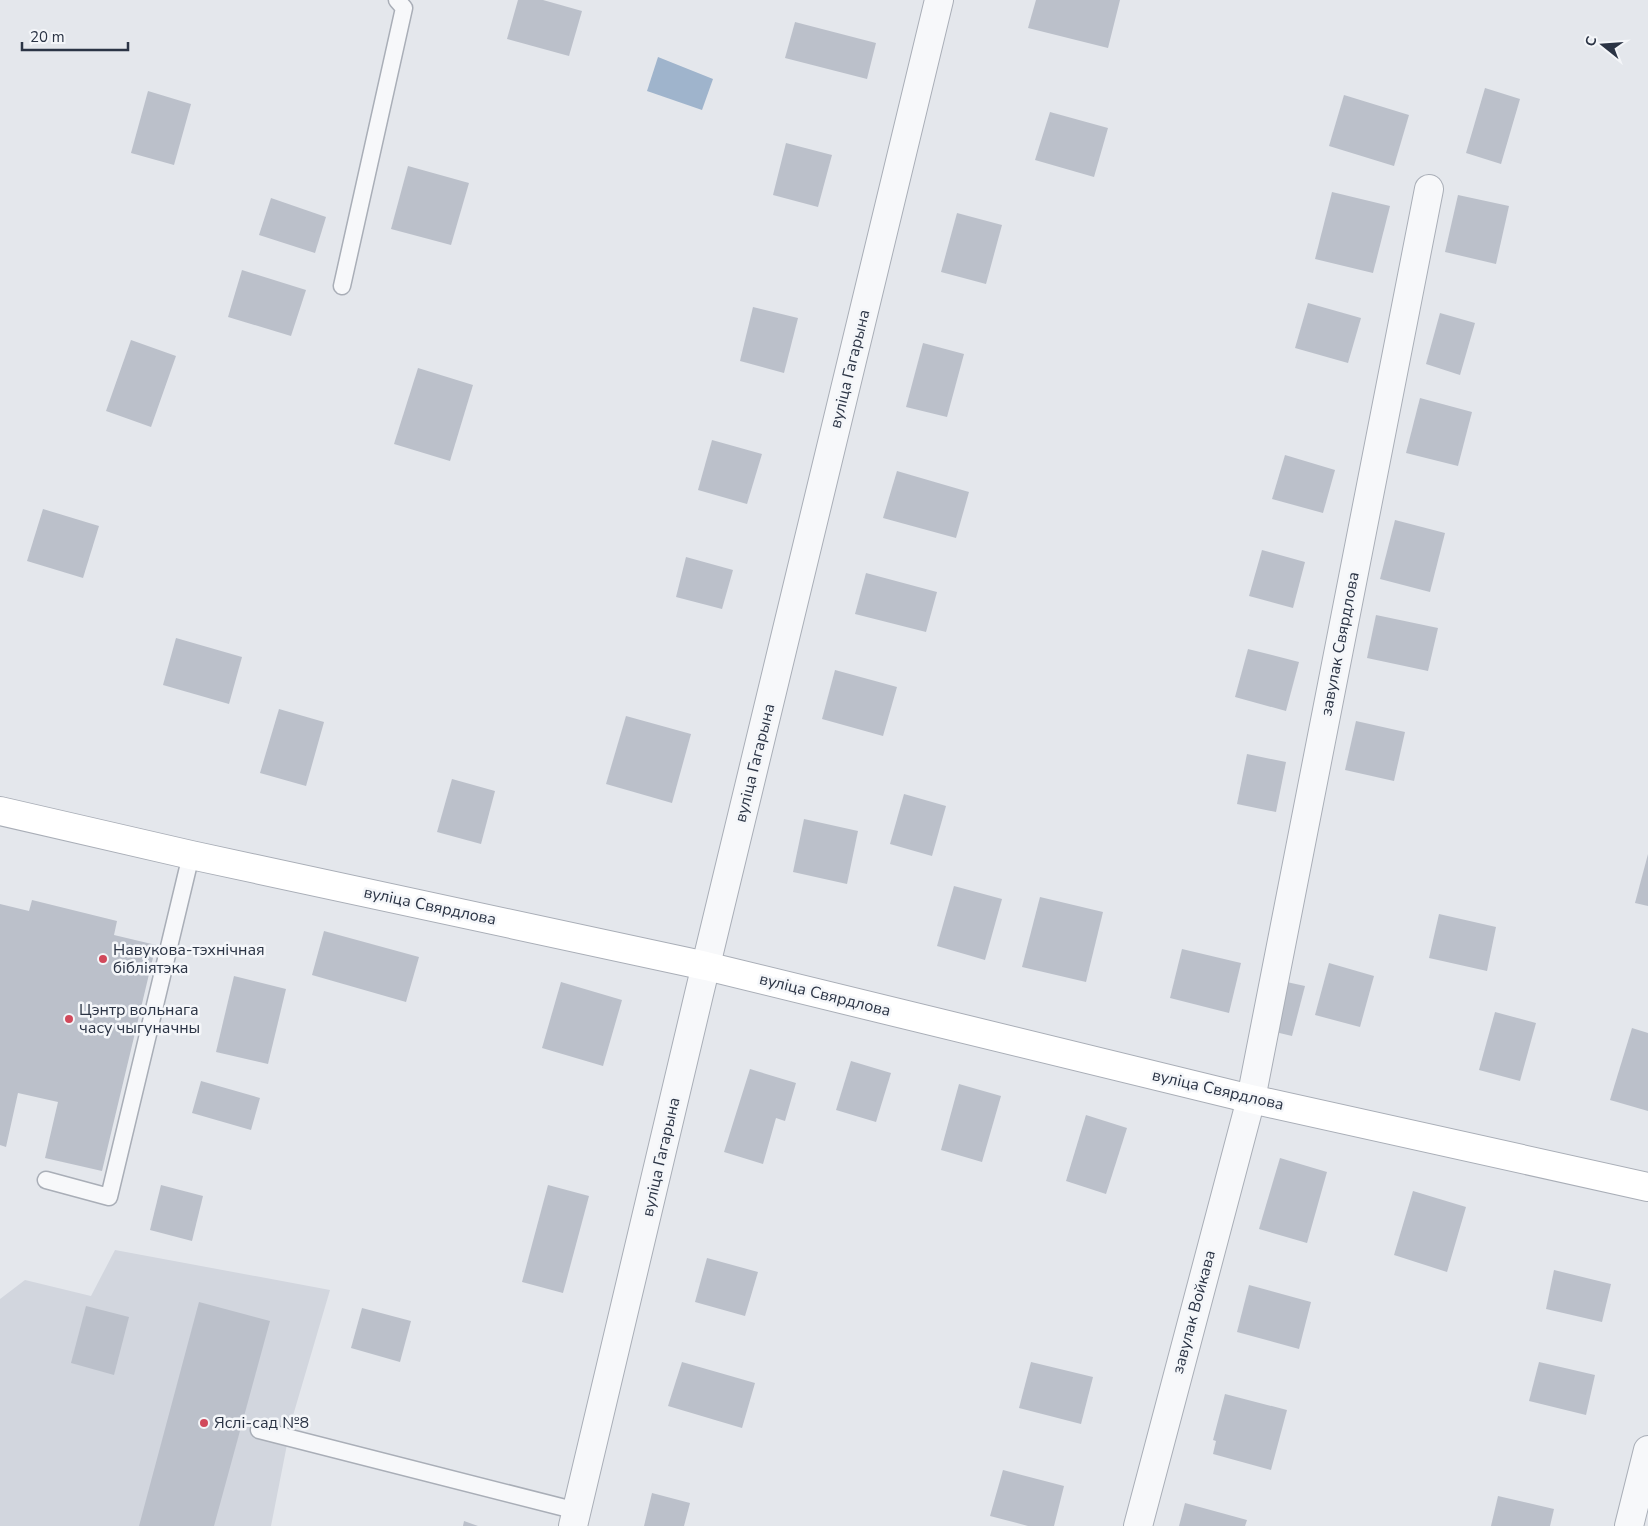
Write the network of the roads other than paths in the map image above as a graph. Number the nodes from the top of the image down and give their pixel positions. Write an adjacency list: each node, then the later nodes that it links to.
1 (397, 0): 4 (lane)
2 (939, 0): 7 (street, вуліца Гагарына)
3 (1429, 189): 8 (street, завулак Свярдлова)
4 (342, 286)
5 (0, 810): 6 (main road, вуліца Свярдлова)
6 (191, 855): 7 (main road, вуліца Свярдлова); 9 (lane)
7 (706, 966): 8 (main road, вуліца Свярдлова); 13 (street, вуліца Гагарына)
8 (1251, 1099): 10 (main road, вуліца Свярдлова); 14 (street, завулак Войкава)
9 (46, 1180)
10 (1648, 1187)
11 (259, 1430): 13 (lane)
12 (1648, 1450): 15 (street)
13 (575, 1518)
14 (1138, 1526)
15 (1629, 1526)

